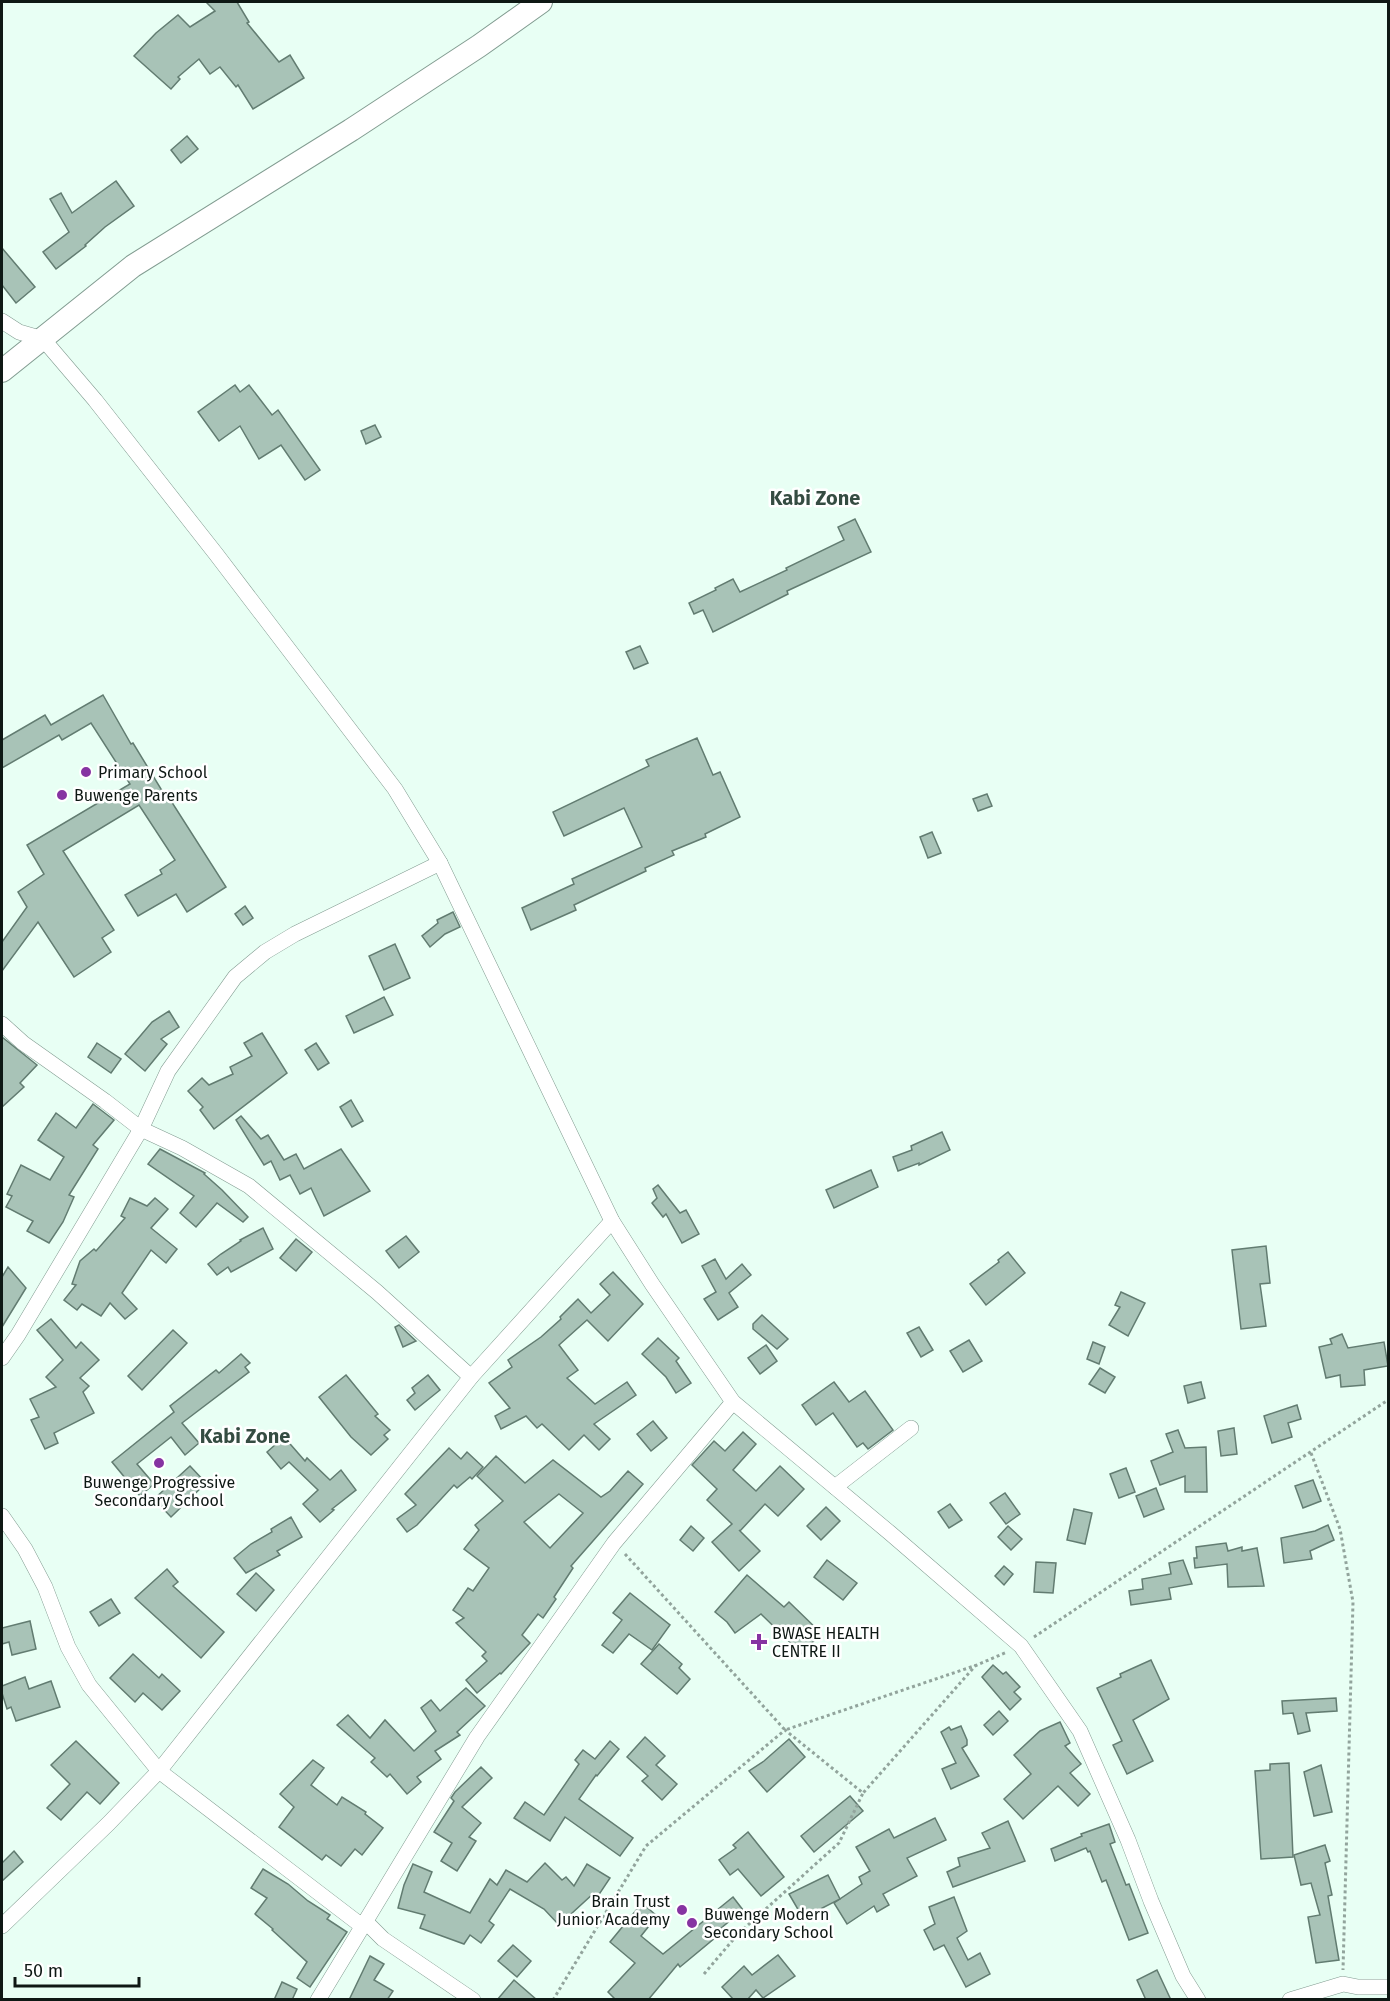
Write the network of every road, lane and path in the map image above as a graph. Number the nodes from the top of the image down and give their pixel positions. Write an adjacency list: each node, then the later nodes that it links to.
1 (540, 2): 3 (main road)
2 (2, 321): 3 (street)
3 (43, 339): 4 (main road); 5 (street)
4 (2, 371)
5 (440, 863): 7 (street); 8 (street)
6 (2, 1024): 7 (street)
7 (141, 1129): 9 (street); 10 (street)
8 (612, 1221): 10 (street); 12 (street)
9 (2, 1358)
10 (471, 1377): 21 (street)
11 (1389, 1400): 14 (path)
12 (733, 1402): 15 (street); 17 (street)
13 (911, 1428): 15 (street)
14 (1310, 1452): 18 (path); 26 (path)
15 (835, 1487): 18 (street)
16 (2, 1516): 21 (street)
17 (614, 1543): 20 (path); 23 (street)
18 (1021, 1646): 19 (path); 31 (street)
19 (977, 1665): 20 (path); 22 (path)
20 (785, 1730): 22 (path); 30 (path)
21 (159, 1771): 23 (street); 24 (street)
22 (863, 1793): 25 (path)
23 (364, 1923): 28 (street); 29 (street)
24 (2, 1926)
25 (704, 1974)
26 (1343, 1984): 27 (street); 32 (street)
27 (1389, 1987)
28 (318, 2000)
29 (473, 2000)
30 (554, 2000)
31 (1198, 2000)
32 (1290, 2000)

